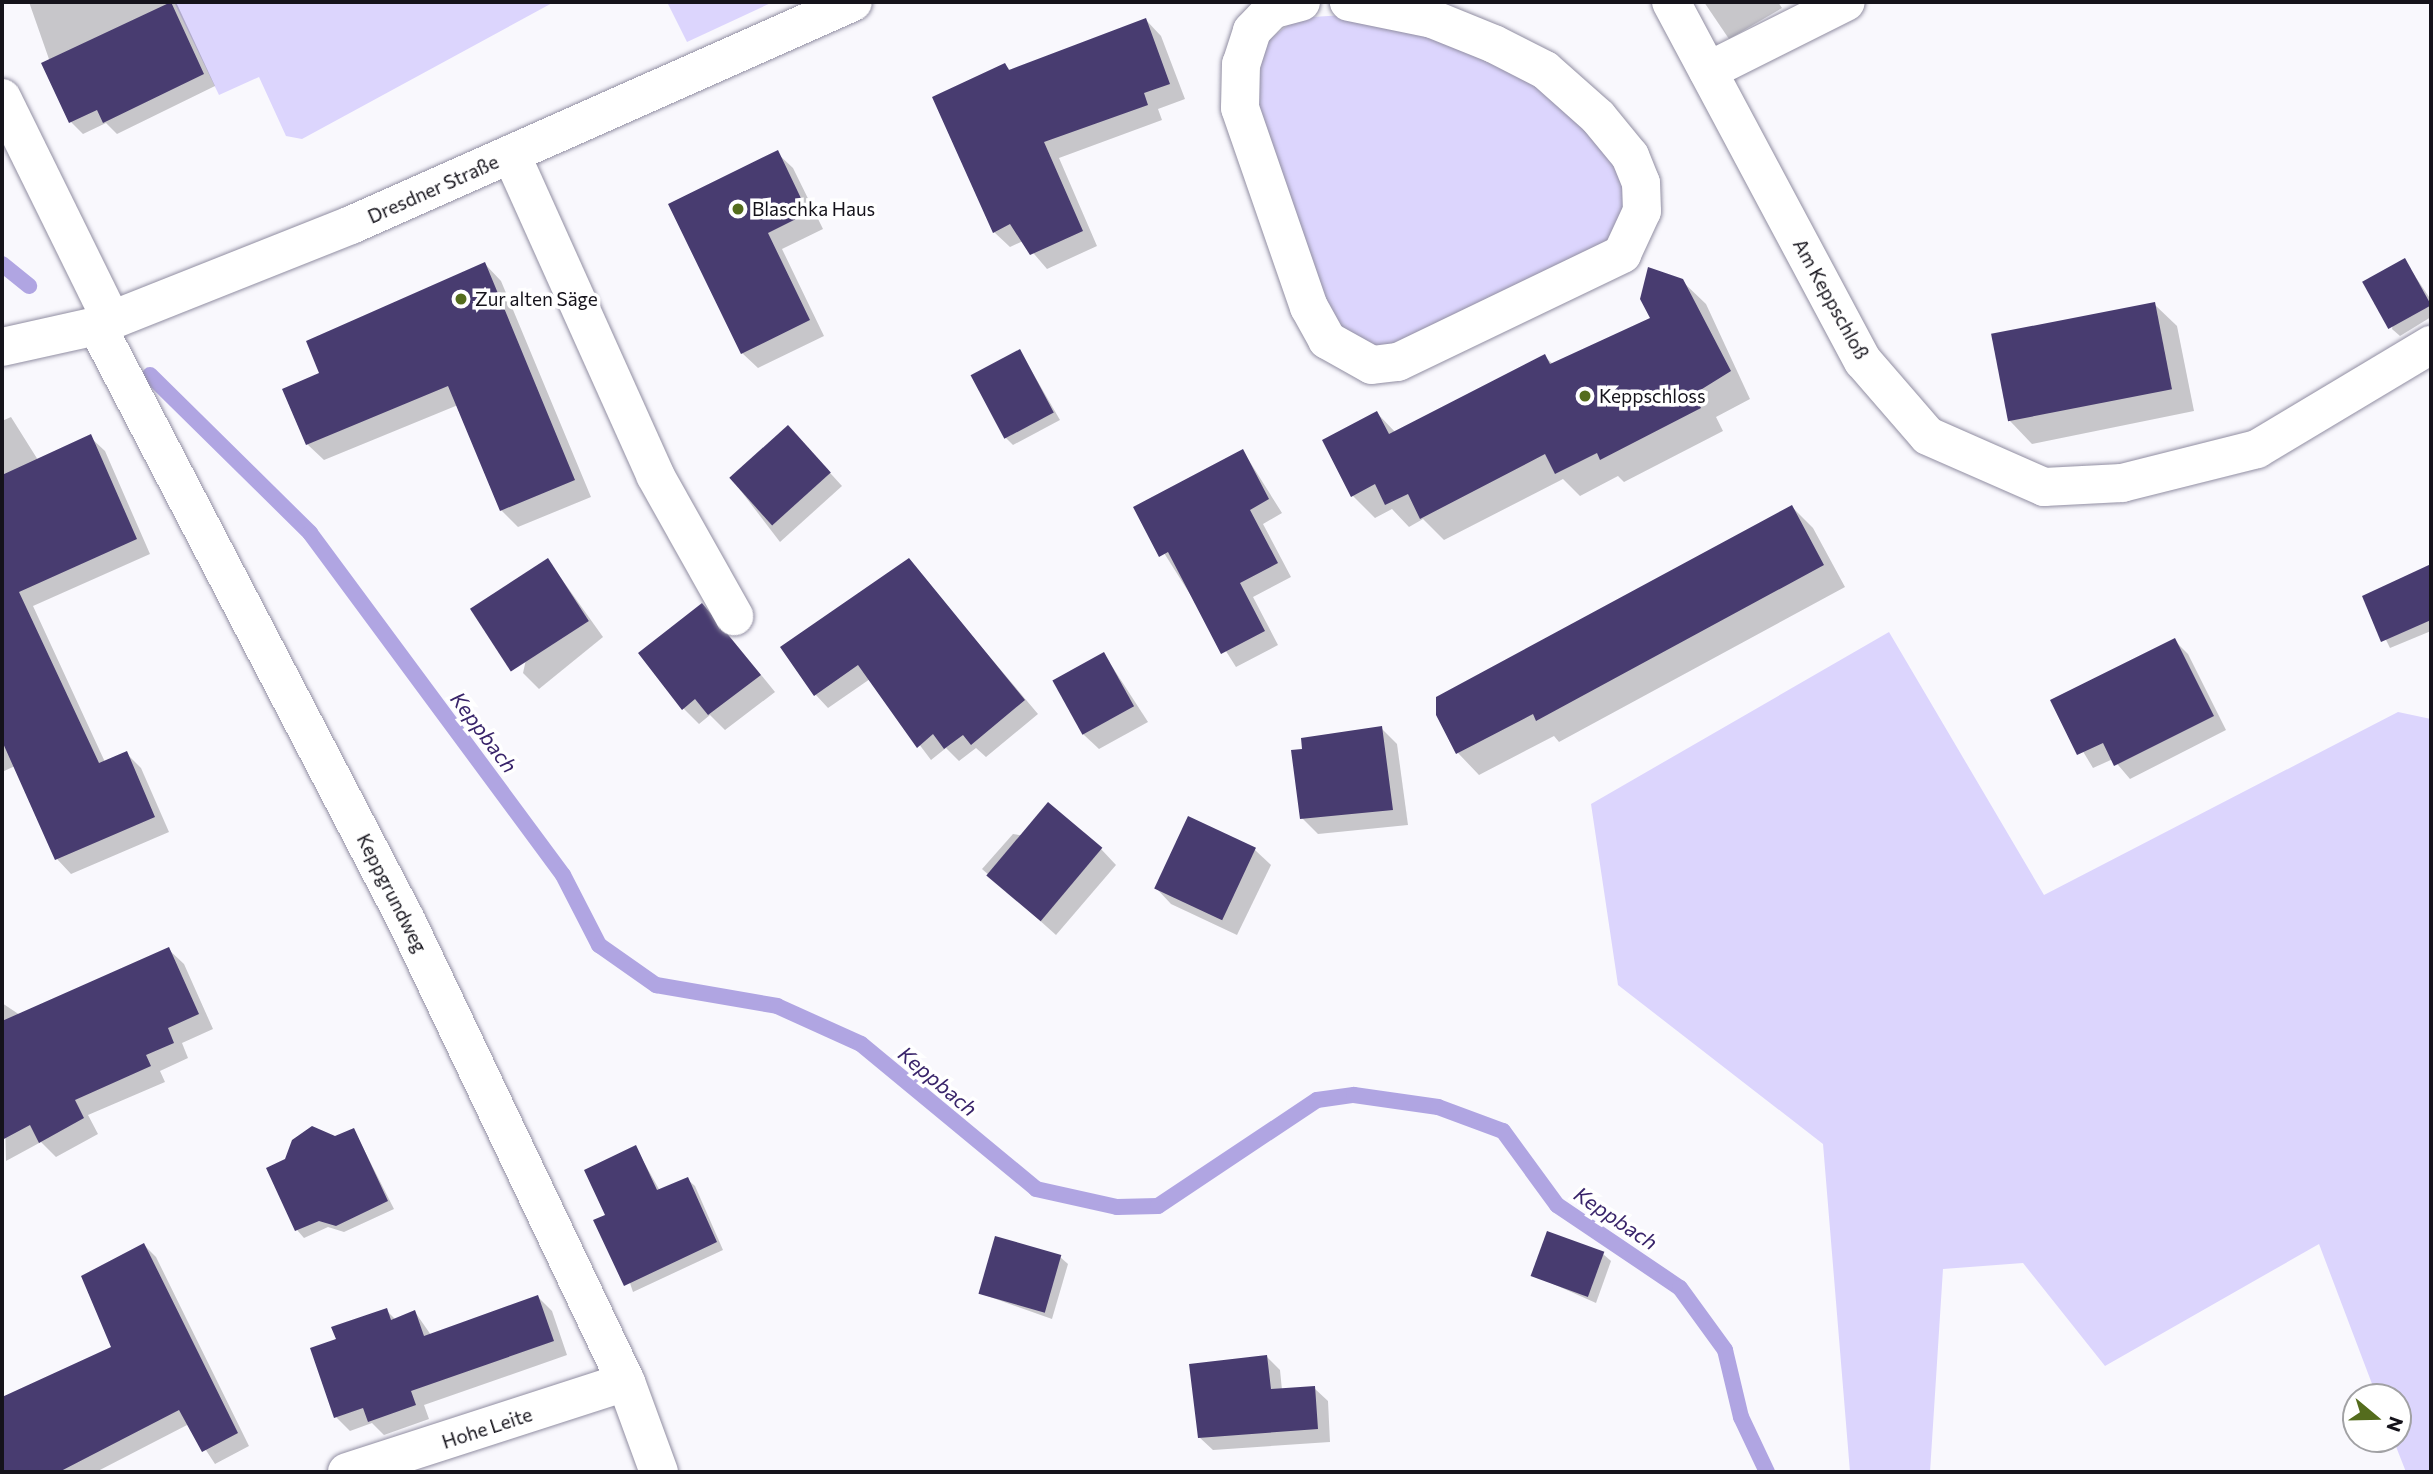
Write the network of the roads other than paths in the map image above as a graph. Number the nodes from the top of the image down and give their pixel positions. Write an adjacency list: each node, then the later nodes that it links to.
1 (853, 2): 8 (street, Dresdner Straße)
2 (1301, 2): 3 (street)
3 (1349, 2)
4 (1671, 2): 6 (street, Am Keppschloß)
5 (1846, 2): 6 (street)
6 (1708, 71): 10 (street, Am Keppschloß)
7 (2, 98): 9 (street, Keppgrundweg)
8 (511, 154): 9 (street, Dresdner Straße); 12 (street)
9 (104, 323): 11 (street, Dresdner Straße); 13 (street, Keppgrundweg)
10 (2431, 345)
11 (2, 347)
12 (734, 617)
13 (626, 1382): 14 (street, Hohe Leite); 15 (street, Keppgrundweg)
14 (347, 1472)
15 (659, 1472)

